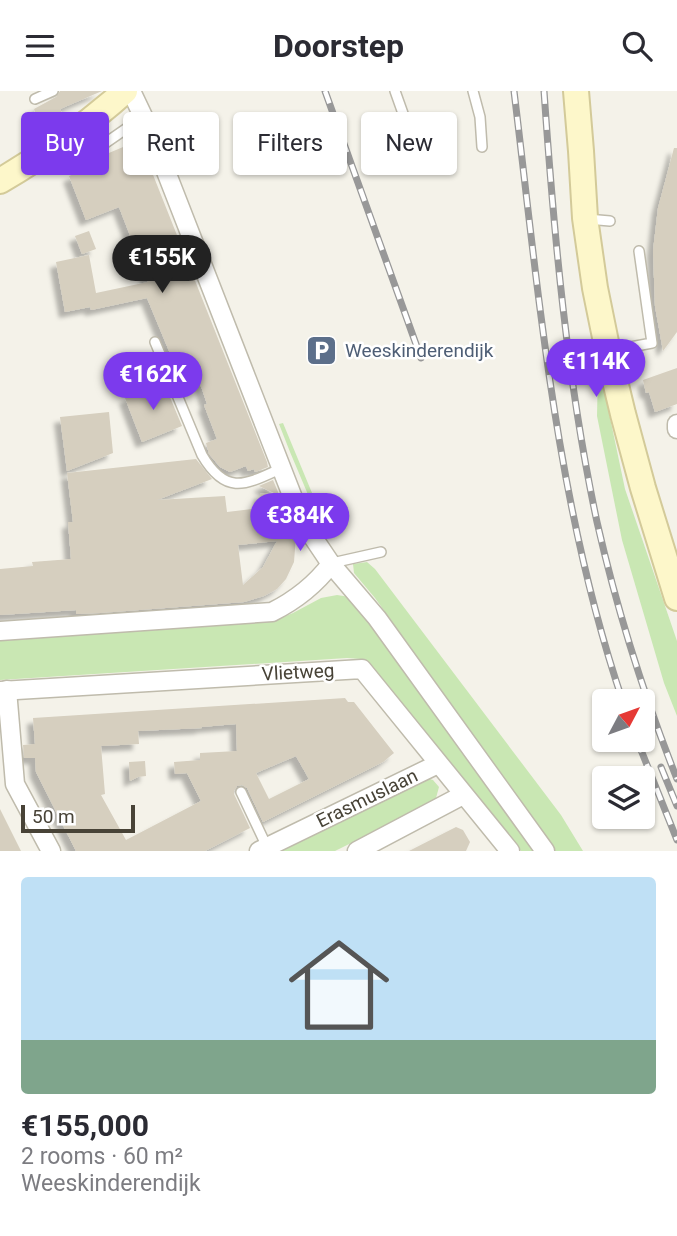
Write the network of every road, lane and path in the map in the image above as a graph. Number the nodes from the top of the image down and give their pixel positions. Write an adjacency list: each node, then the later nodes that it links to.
1 (53, 91): 8 (lane)
2 (125, 91): 14 (main road)
3 (131, 91): 9 (street)
4 (396, 91): 10 (lane)
5 (473, 91): 11 (lane)
6 (576, 91): 12 (main road)
7 (588, 91): 12 (main road)
8 (35, 99)
9 (141, 112)
10 (403, 112)
11 (482, 147)
12 (581, 151): 15 (main road)
13 (166, 175): 20 (street)
14 (0, 181)
15 (584, 218): 16 (lane); 19 (main road)
16 (610, 221)
17 (639, 251): 19 (lane)
18 (155, 342): 20 (lane)
19 (608, 352): 23 (main road)
20 (282, 468): 22 (street)
21 (381, 552): 22 (lane)
22 (331, 564): 25 (street); 34 (street)
23 (672, 566): 24 (main road)
24 (677, 598)
25 (0, 631)
26 (4, 691): 27 (street, Vlietweg); 32 (street)
27 (438, 764): 29 (street, Vlietweg); 30 (street, Erasmuslaan)
28 (241, 792): 30 (lane)
29 (464, 795): 31 (street); 33 (street, Vlietweg)
30 (263, 849)
31 (360, 850)
32 (51, 851)
33 (510, 851)
34 (545, 851)

